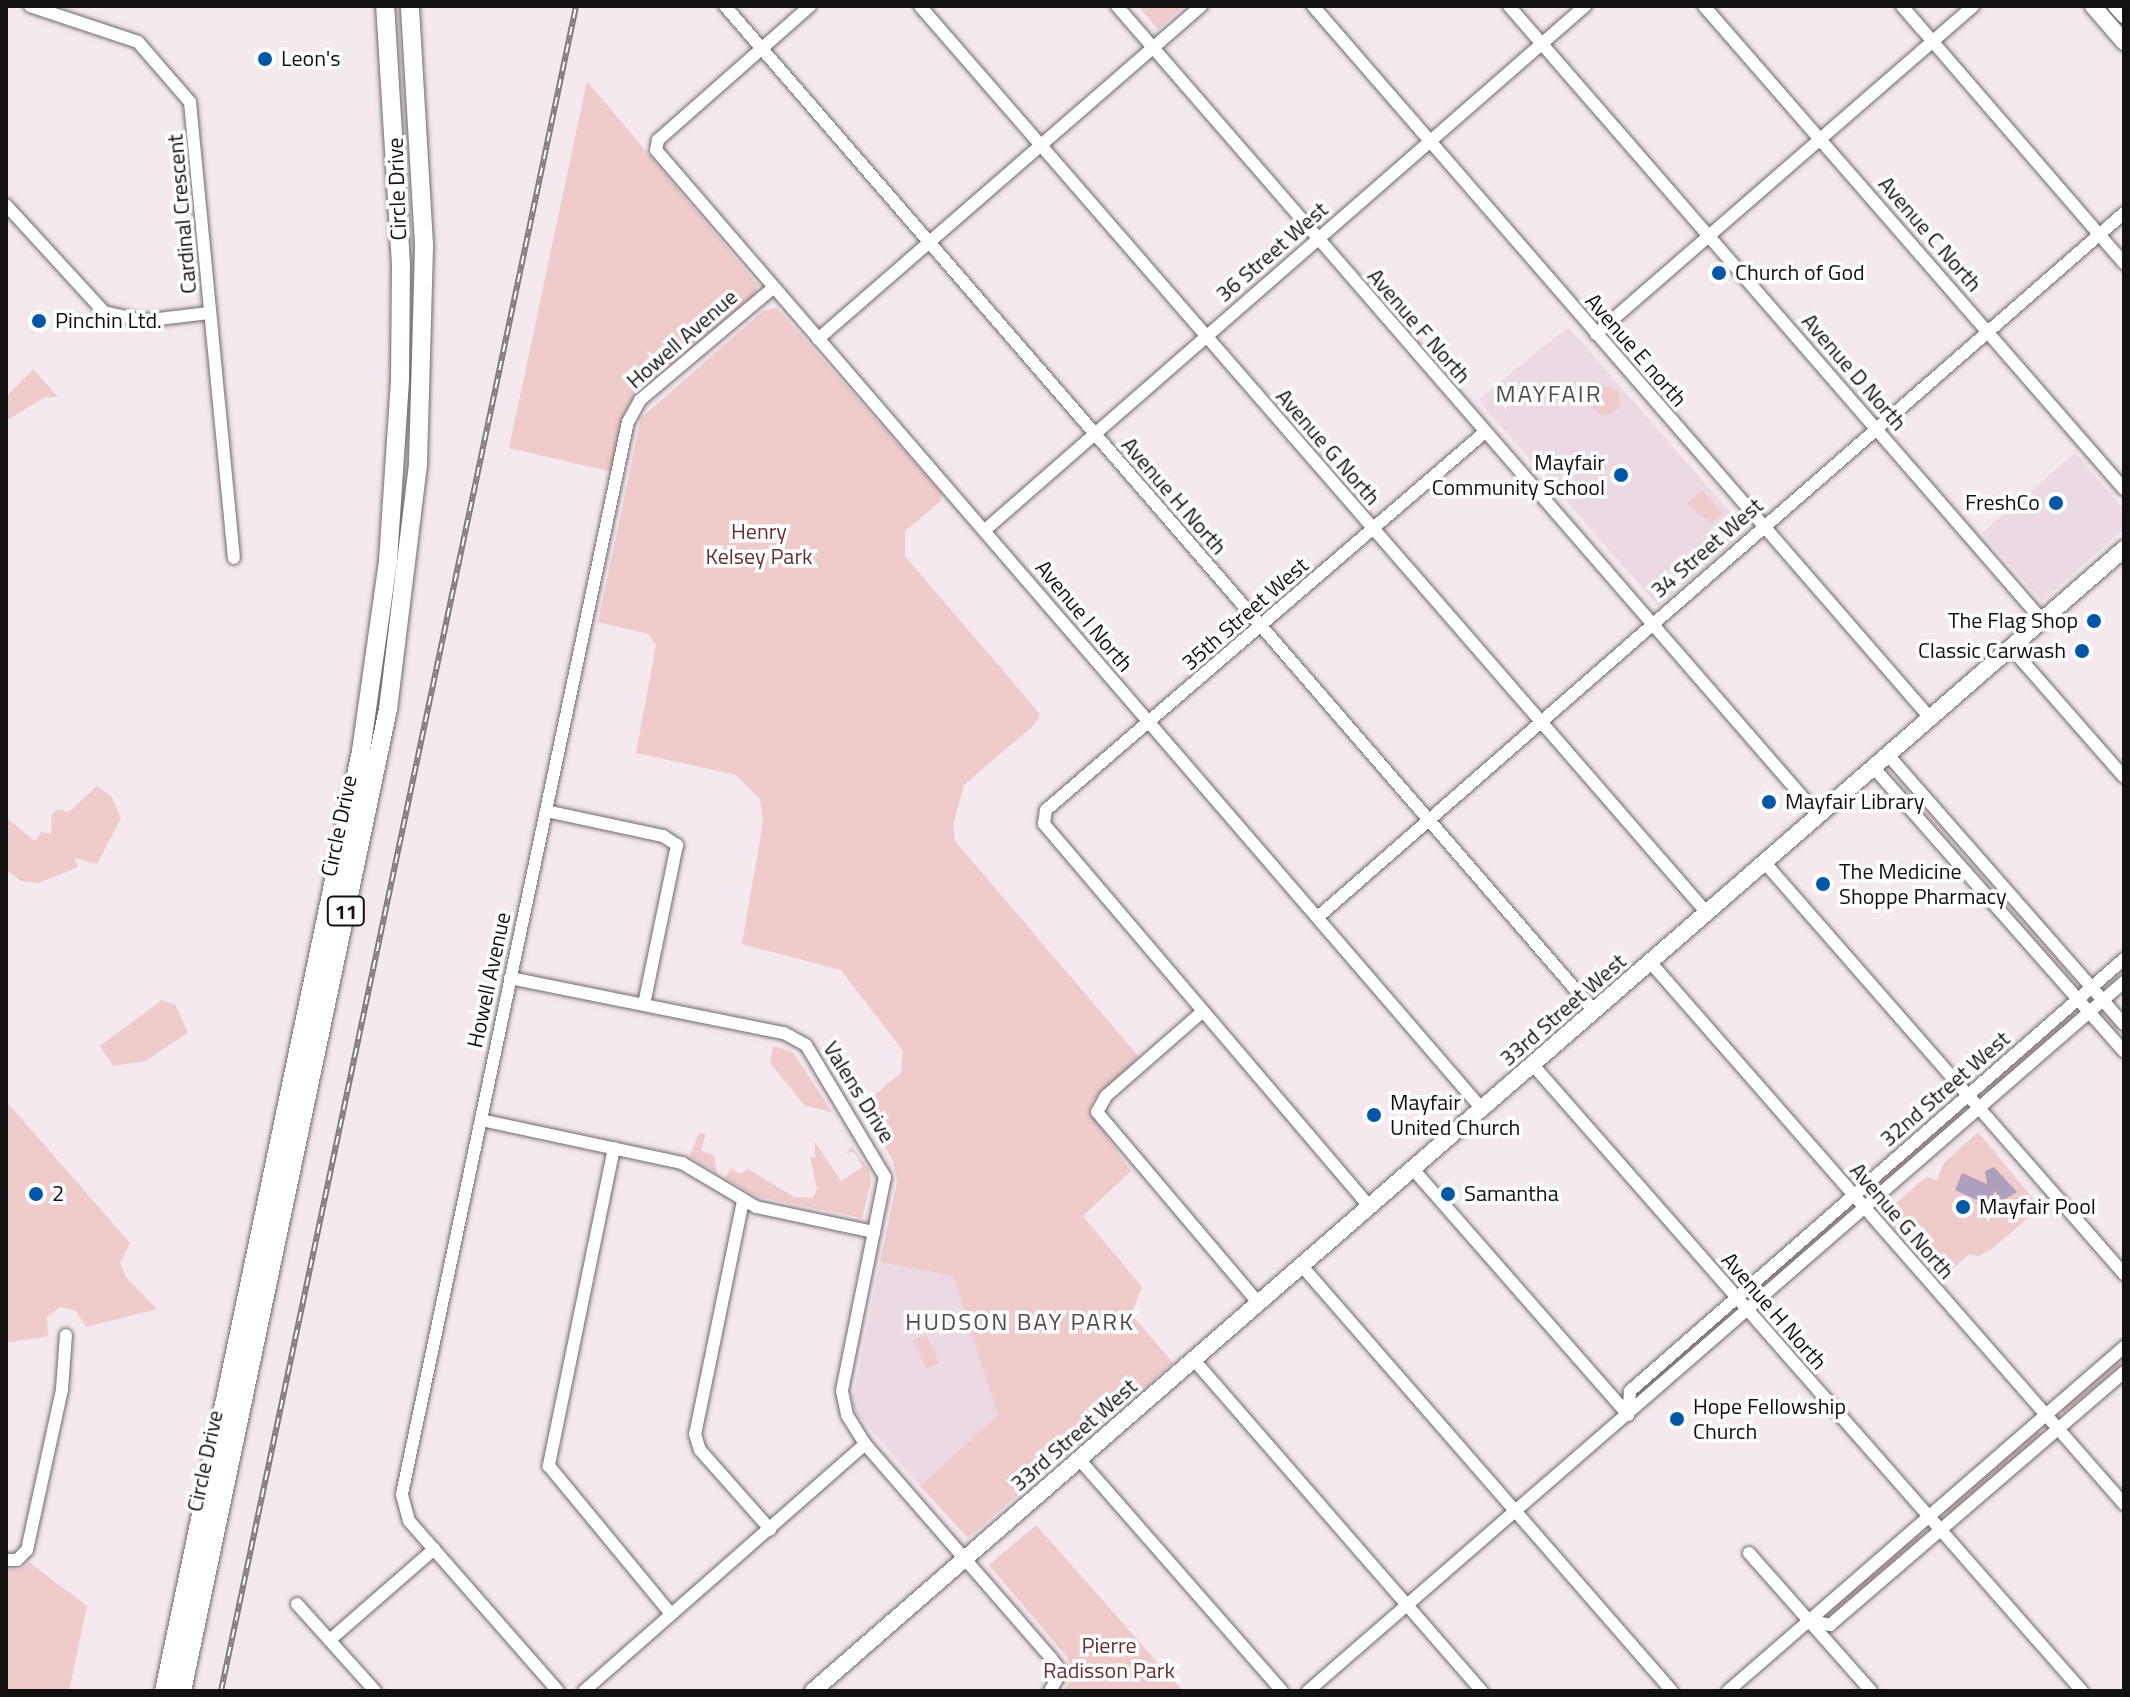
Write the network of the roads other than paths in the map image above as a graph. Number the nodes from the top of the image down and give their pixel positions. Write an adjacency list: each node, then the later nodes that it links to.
1 (30, 6): 34 (street, Cardinal Crescent)
2 (385, 6): 118 (highway, Circle Drive / 11)
3 (410, 6): 119 (highway, Circle Drive / 11)
4 (725, 6): 21 (street, Avenue H North)
5 (810, 6): 21 (street)
6 (920, 6): 25 (street, Avenue G North)
7 (1117, 6): 22 (street, Avenue F North)
8 (1201, 6): 22 (street)
9 (1313, 6): 24 (street, Avenue E north)
10 (1509, 6): 20 (street, Avenue D North)
11 (1585, 6): 20 (street, 36 Street West)
12 (1704, 6): 23 (street, Avenue C North)
13 (1902, 6): 18 (street)
14 (1973, 6): 18 (street)
15 (2093, 6): 19 (main road)
16 (2116, 6): 17 (main road)
17 (2124, 15)
18 (1932, 41): 23 (street); 28 (street)
19 (2124, 42)
20 (1543, 45): 24 (street, 36 Street West); 29 (street, Avenue D North)
21 (762, 48): 31 (street, Avenue H North); 33 (street, Avenue I North)
22 (1153, 48): 25 (street); 30 (street, Avenue F North)
23 (1821, 139): 29 (street); 35 (street, Avenue C North)
24 (1430, 142): 30 (street, 36 Street West); 36 (street, Avenue E north)
25 (1041, 145): 31 (street); 37 (street, Avenue G North)
26 (6, 205): 34 (street, Cardinal Crescent)
27 (2124, 213): 28 (street, 34 Street West)
28 (2100, 235): 32 (street); 35 (street, 34 Street West)
29 (1709, 237): 36 (street); 39 (street, Avenue D North)
30 (1318, 239): 37 (street, 36 Street West); 40 (street, Avenue F North)
31 (927, 243): 38 (street); 41 (street, Avenue H North)
32 (2124, 263)
33 (774, 287): 38 (street, Avenue I North); 58 (street, Howell Avenue)
34 (209, 313): 47 (street)
35 (1988, 331): 39 (street, 34 Street West); 42 (street, Avenue C North)
36 (1596, 334): 43 (street, Avenue E north)
37 (1206, 336): 41 (street, 36 Street West); 44 (street, Avenue G North)
38 (818, 339): 45 (street, Avenue I North)
39 (1876, 428): 43 (street, 34 Street West); 48 (street, Avenue D North)
40 (1485, 432): 44 (street, 35th Street West); 49 (street, Avenue F North)
41 (1095, 435): 45 (street, 36 Street West); 50 (street, Avenue H North)
42 (2124, 489)
43 (1763, 526): 49 (street, 34 Street West); 52 (street, Avenue E north)
44 (1373, 529): 50 (street, 35th Street West); 53 (street, Avenue G North)
45 (985, 530): 54 (street, Avenue I North)
46 (2124, 549): 48 (main road, 33rd Street West)
47 (234, 558)
48 (2042, 620): 51 (main road, 33rd Street West)
49 (1652, 624): 53 (street, 34 Street West); 59 (street, Avenue F North)
50 (1262, 626): 54 (street, 35th Street West); 60 (street, Avenue H North)
51 (2011, 648): 52 (main road, 33rd Street West); 57 (street)
52 (1931, 719): 55 (main road, 33rd Street West)
53 (1539, 722): 60 (street, 34 Street West); 62 (street, Avenue G North)
54 (1149, 723): 63 (street, Avenue I North); 73 (street, 35th Street West)
55 (1889, 756): 56 (main road, 33rd Street West); 68 (street)
56 (1874, 768): 59 (main road, 33rd Street West); 69 (street)
57 (2124, 777)
58 (546, 811): 66 (street, Howell Avenue); 71 (street)
59 (1819, 816): 61 (main road, 33rd Street West)
60 (1428, 819): 63 (street, 34 Street West); 72 (street, Avenue H North)
61 (1765, 863): 62 (main road, 33rd Street West); 78 (street)
62 (1707, 913): 65 (main road, 33rd Street West)
63 (1319, 916): 80 (street, Avenue I North)
64 (2124, 959): 68 (street, 32nd Street West)
65 (1651, 963): 72 (main road, 33rd Street West); 84 (street, Avenue G North)
66 (510, 978): 71 (street, Valens Drive); 81 (street, Howell Avenue)
67 (2124, 982): 70 (street, 32nd Street West)
68 (2092, 987): 69 (street, 32nd Street West); 70 (street)
69 (2078, 999): 74 (street); 78 (street, 32nd Street West)
70 (2103, 1000): 74 (street, 32nd Street West); 75 (street)
71 (644, 1005): 88 (street, Valens Drive)
72 (1594, 1011): 77 (main road, 33rd Street West)
73 (1202, 1012): 86 (street); 92 (street)
74 (2089, 1012): 76 (street); 79 (street, 32nd Street West)
75 (2124, 1024)
76 (2124, 1052)
77 (1533, 1065): 80 (main road, 33rd Street West); 91 (street, Avenue H North)
78 (1967, 1096): 79 (street); 84 (street, 32nd Street West)
79 (1978, 1108): 87 (street, 32nd Street West); 90 (street)
80 (1482, 1109): 83 (main road, 33rd Street West)
81 (481, 1120): 82 (street); 108 (street, Howell Avenue)
82 (614, 1148): 85 (street); 114 (street)
83 (1412, 1168): 86 (main road, 33rd Street West); 98 (street)
84 (1854, 1195): 87 (street, Avenue G North); 91 (street, 32nd Street West)
85 (743, 1201): 88 (street); 106 (street)
86 (1369, 1206): 89 (main road, 33rd Street West)
87 (1866, 1208): 93 (street, 32nd Street West); 99 (street, Avenue G North)
88 (874, 1232): 101 (street, Valens Drive)
89 (1302, 1266): 92 (main road, 33rd Street West); 104 (street)
90 (2124, 1274)
91 (1735, 1298): 93 (street, Avenue H North); 98 (street, 32nd Street West)
92 (1259, 1304): 96 (main road, 33rd Street West)
93 (1747, 1312): 98 (street, 32nd Street West); 105 (street, Avenue H North)
94 (66, 1335): 111 (street)
95 (2124, 1347): 99 (street)
96 (1194, 1360): 102 (main road, 33rd Street West); 113 (street)
97 (2124, 1372): 100 (street)
98 (1628, 1415): 104 (street, 32nd Street West)
99 (2046, 1416): 100 (street, Avenue G North); 105 (street)
100 (2057, 1428): 103 (street, Avenue G North); 107 (street)
101 (865, 1444): 106 (street); 110 (street, Valens Drive)
102 (1079, 1459): 110 (main road, 33rd Street West); 124 (street)
103 (2124, 1504)
104 (1516, 1511): 113 (street, 32nd Street West); 127 (street)
105 (1928, 1516): 107 (street, Avenue H North); 115 (street)
106 (770, 1529): 114 (street)
107 (1940, 1530): 115 (street); 130 (street, Avenue H North)
108 (434, 1549): 116 (street); 120 (street, Howell Avenue)
109 (1749, 1553): 115 (street)
110 (968, 1558): 122 (main road, 33rd Street West); 123 (street, Valens Drive)
111 (6, 1560)
112 (297, 1604): 116 (street)
113 (1407, 1605): 125 (street, 32nd Street West); 126 (street)
114 (671, 1614): 121 (street)
115 (1810, 1620): 128 (street); 129 (street)
116 (331, 1639): 117 (street)
117 (374, 1690)
118 (164, 1691)
119 (182, 1691)
120 (558, 1691)
121 (584, 1691)
122 (813, 1691)
123 (1050, 1691)
124 (1282, 1691)
125 (1308, 1691)
126 (1482, 1691)
127 (1672, 1691)
128 (1728, 1691)
129 (1871, 1691)
130 (2082, 1691)

